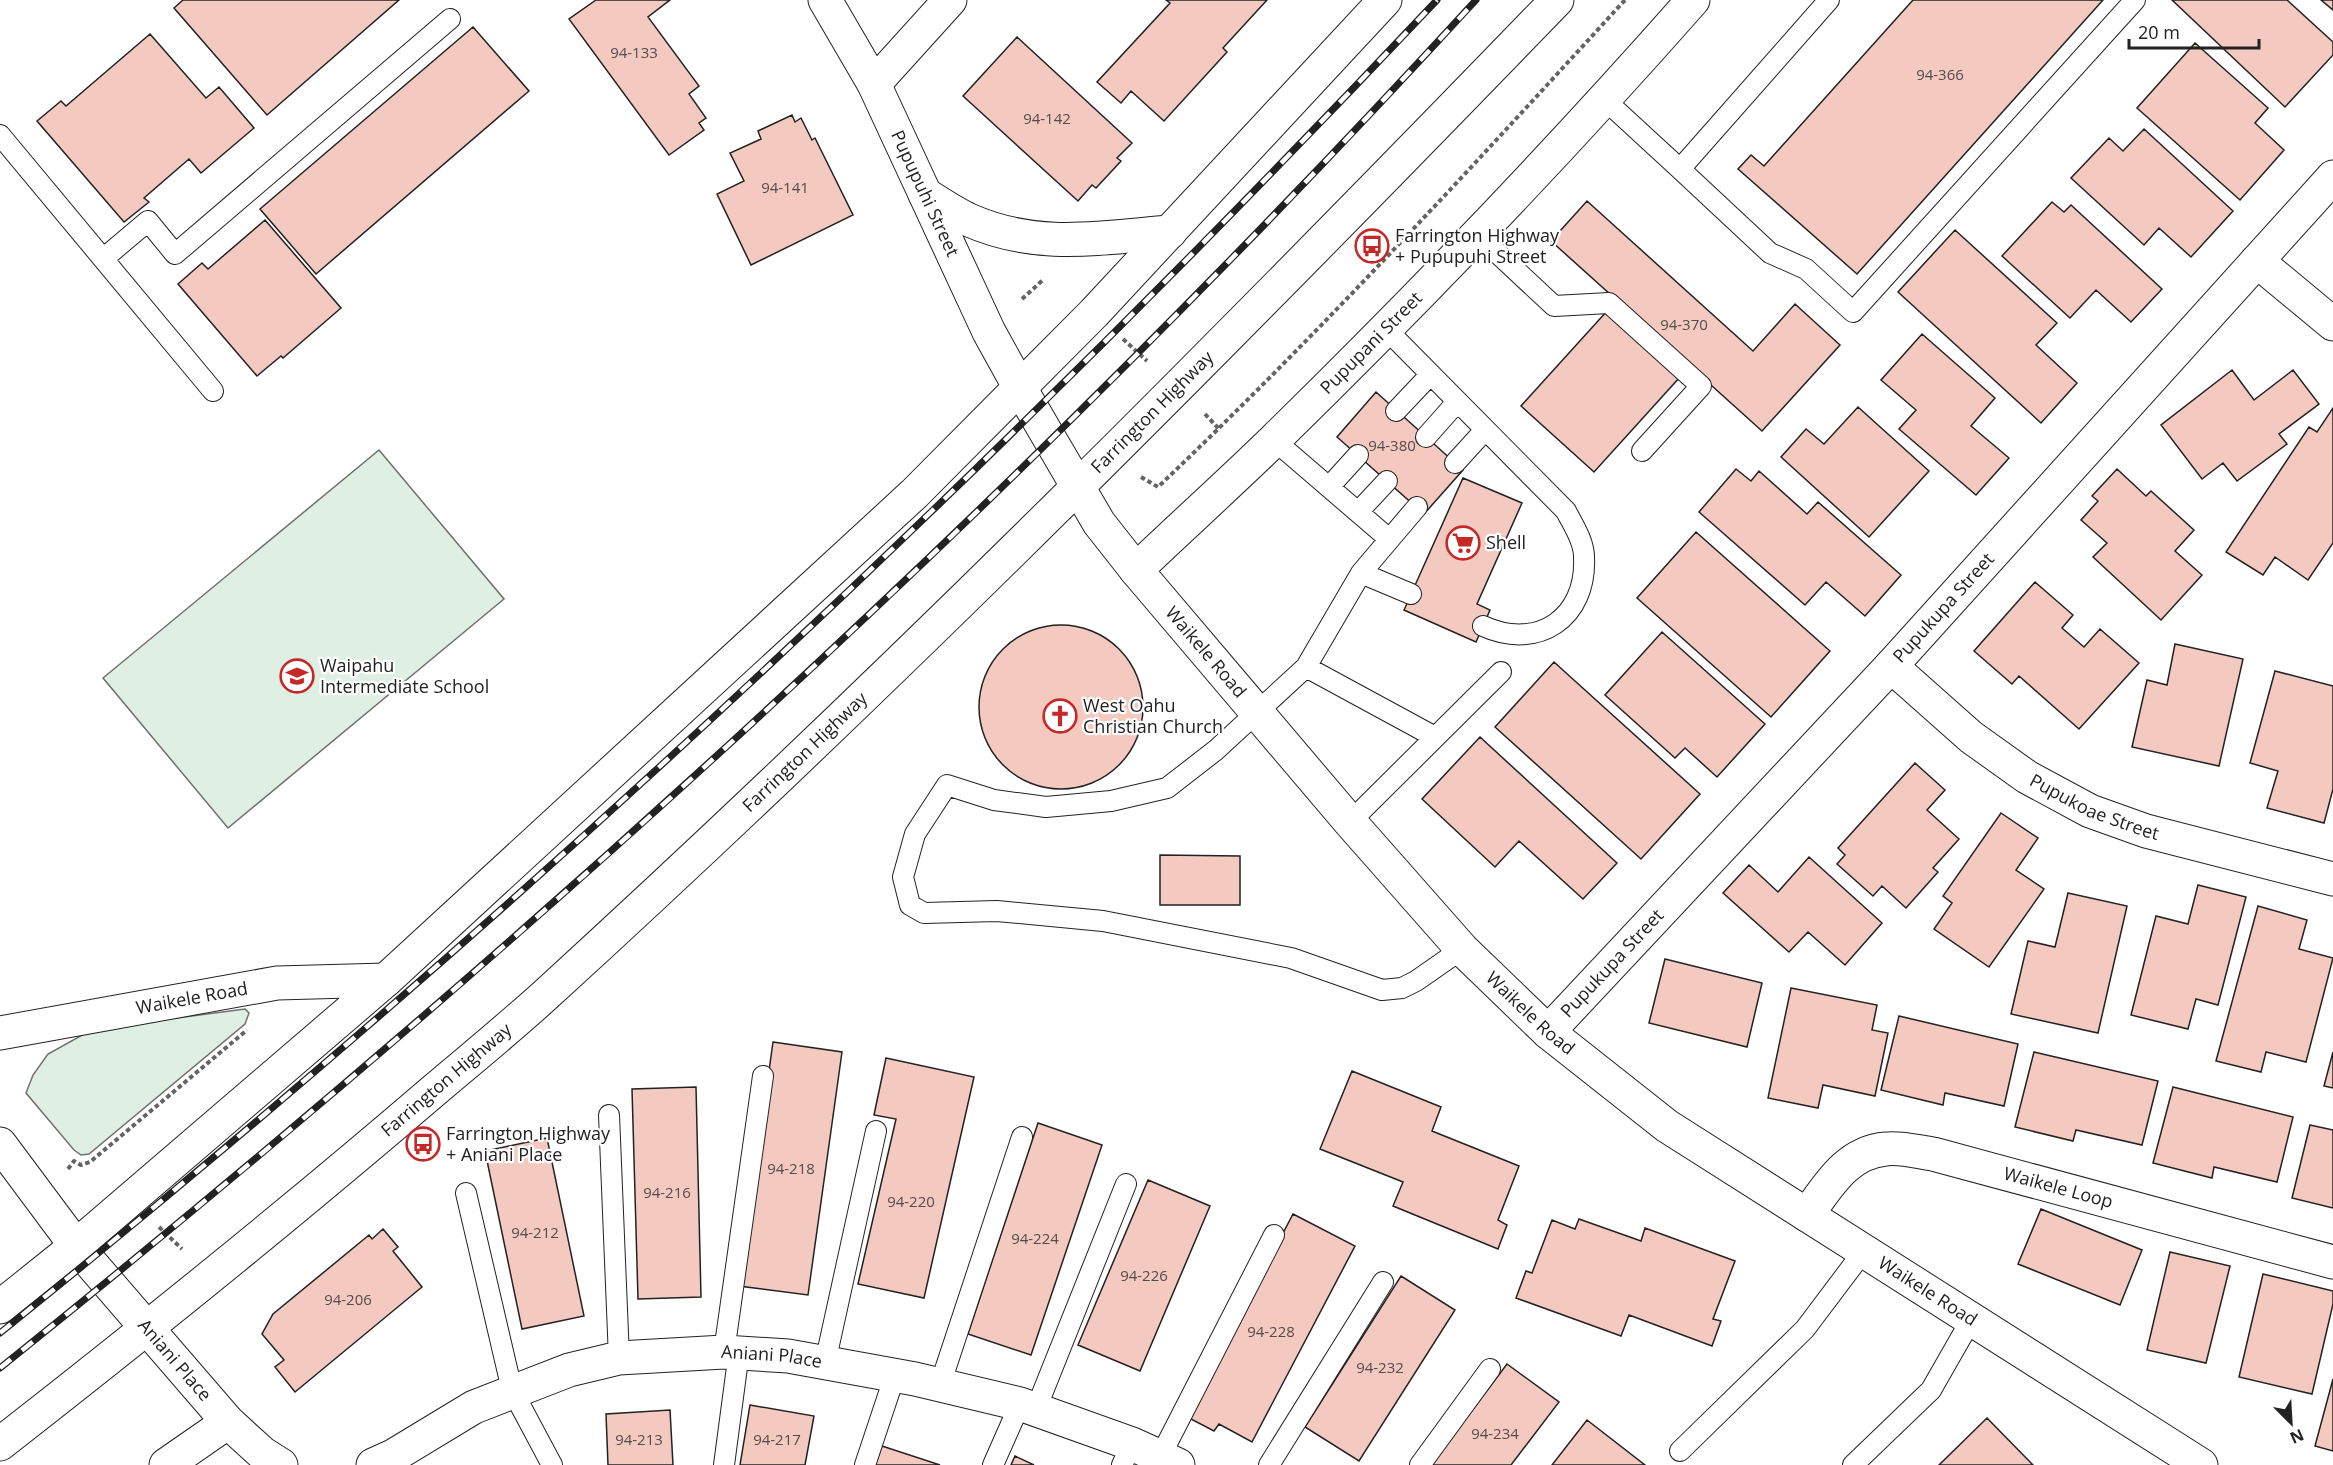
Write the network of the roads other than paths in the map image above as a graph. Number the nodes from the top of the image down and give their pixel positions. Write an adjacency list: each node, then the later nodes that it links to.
1 (825, 0): 9 (street, Pupupuhi Street)
2 (950, 0): 9 (street)
3 (1385, 0): 15 (street)
4 (1557, 0): 33 (street, Farrington Highway)
5 (1693, 0): 10 (street, Pupupani Street)
6 (1829, 0): 12 (lane)
7 (2135, 0): 12 (lane)
8 (450, 19): 17 (lane)
9 (874, 84): 14 (street, Pupupuhi Street)
10 (1605, 100): 12 (lane); 16 (street, Pupupani Street)
11 (0, 135): 17 (lane)
12 (1680, 169)
13 (2333, 177): 18 (street, Pupukupa Street)
14 (925, 194): 15 (street); 22 (street, Pupupuhi Street)
15 (1170, 232): 22 (street)
16 (1478, 235): 20 (street, Pupupani Street); 29 (lane)
17 (103, 259): 23 (lane)
18 (2257, 261): 19 (street); 42 (street, Pupukupa Street)
19 (2333, 324)
20 (1384, 328): 21 (lane); 28 (street, Pupupani Street)
21 (1430, 375): 24 (lane); 25 (lane)
22 (1020, 388): 33 (street, Waikele Road); 50 (street)
23 (213, 391)
24 (1457, 402): 26 (lane); 27 (lane)
25 (1396, 411)
26 (1485, 430): 31 (lane); 41 (lane)
27 (1426, 437)
28 (1274, 440): 34 (lane); 38 (street, Pupupani Street)
29 (1642, 451)
30 (1358, 455): 34 (lane)
31 (1455, 463)
32 (1387, 481): 36 (lane)
33 (1077, 487): 38 (street, Waikele Road); 68 (street, Farrington Highway)
34 (1329, 487): 36 (lane)
35 (1417, 507): 37 (lane)
36 (1358, 512): 37 (lane)
37 (1389, 538): 39 (lane)
38 (1136, 570): 45 (street, Waikele Road)
39 (1361, 573): 40 (lane); 43 (lane)
40 (1411, 594)
41 (1483, 626)
42 (1891, 666): 48 (street, Pupukoae Street); 51 (street, Pupukupa Street)
43 (1306, 667): 45 (lane); 46 (lane)
44 (1501, 672): 46 (lane)
45 (1256, 712): 47 (street, Waikele Road); 49 (lane)
46 (1436, 737): 47 (lane)
47 (1350, 822): 49 (street, Waikele Road)
48 (2333, 879)
49 (1462, 949): 51 (street, Waikele Road)
50 (386, 980): 52 (street, Waikele Road); 62 (street)
51 (1548, 1032): 60 (street, Waikele Road)
52 (0, 1033)
53 (763, 1076): 69 (lane)
54 (609, 1115): 70 (lane)
55 (876, 1131): 71 (lane)
56 (1022, 1137): 74 (lane)
57 (0, 1144): 62 (street)
58 (1126, 1184): 76 (lane)
59 (466, 1193): 75 (lane)
60 (1807, 1215): 63 (street, Waikele Road); 64 (street, Waikele Loop)
61 (1274, 1235): 80 (lane)
62 (76, 1246): 66 (street); 68 (street, Aniani Place)
63 (1863, 1252): 67 (street, Waikele Road); 79 (lane)
64 (2333, 1262)
65 (1383, 1282): 88 (lane)
66 (0, 1307)
67 (1971, 1320): 90 (lane); 91 (street, Waikele Road)
68 (147, 1329): 77 (street, Aniani Place); 78 (street, Farrington Highway)
69 (732, 1352): 70 (street, Aniani Place); 71 (street, Aniani Place); 85 (lane)
70 (620, 1358): 75 (street, Aniani Place)
71 (825, 1363): 73 (street, Aniani Place)
72 (1490, 1369): 89 (lane)
73 (895, 1375): 74 (street, Aniani Place); 86 (lane)
74 (940, 1385): 76 (street, Aniani Place)
75 (512, 1390): 83 (street, Aniani Place); 84 (lane)
76 (1028, 1407): 80 (street, Aniani Place); 87 (lane)
77 (228, 1422): 81 (street); 82 (street, Aniani Place)
78 (0, 1444)
79 (1680, 1451)
80 (1148, 1458)
81 (166, 1465)
82 (281, 1465)
83 (373, 1465)
84 (552, 1465)
85 (724, 1465)
86 (865, 1465)
87 (993, 1465)
88 (1269, 1465)
89 (1420, 1465)
90 (1853, 1465)
91 (2201, 1465)

